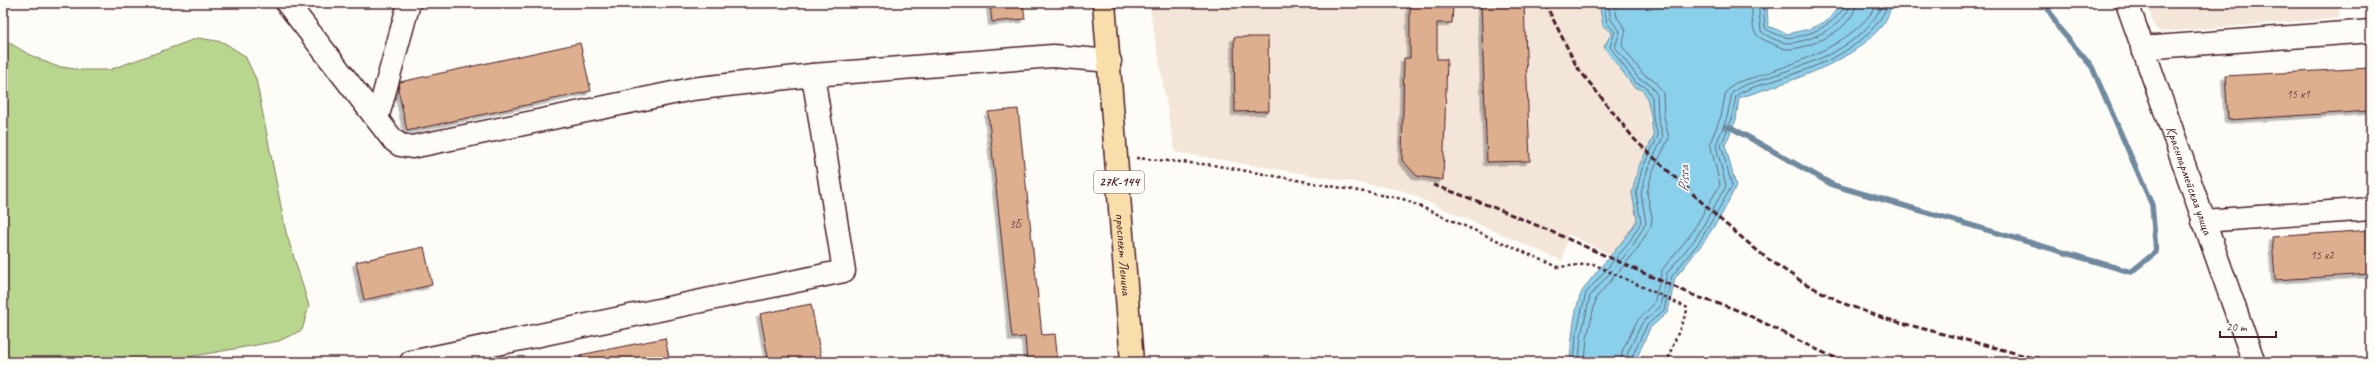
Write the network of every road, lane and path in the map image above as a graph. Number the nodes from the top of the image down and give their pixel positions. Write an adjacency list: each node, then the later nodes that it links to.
1 (288, 3): 9 (street)
2 (409, 3): 9 (street)
3 (1104, 3): 7 (main road, проспект Ленина / 27К-144)
4 (2127, 3): 6 (street, Красноармейская улица)
5 (2371, 31): 6 (street)
6 (2142, 48): 12 (street, Красноармейская улица)
7 (1110, 61): 8 (street); 10 (main road, проспект Ленина / 27К-144)
8 (813, 75): 9 (street); 14 (street)
9 (377, 119)
10 (1117, 156): 15 (main road, проспект Ленина / 27К-144); 16 (path)
11 (2371, 209): 12 (street)
12 (2204, 221): 13 (street, Красноармейская улица)
13 (2252, 357)
14 (412, 362)
15 (1132, 362)
16 (1668, 362)

